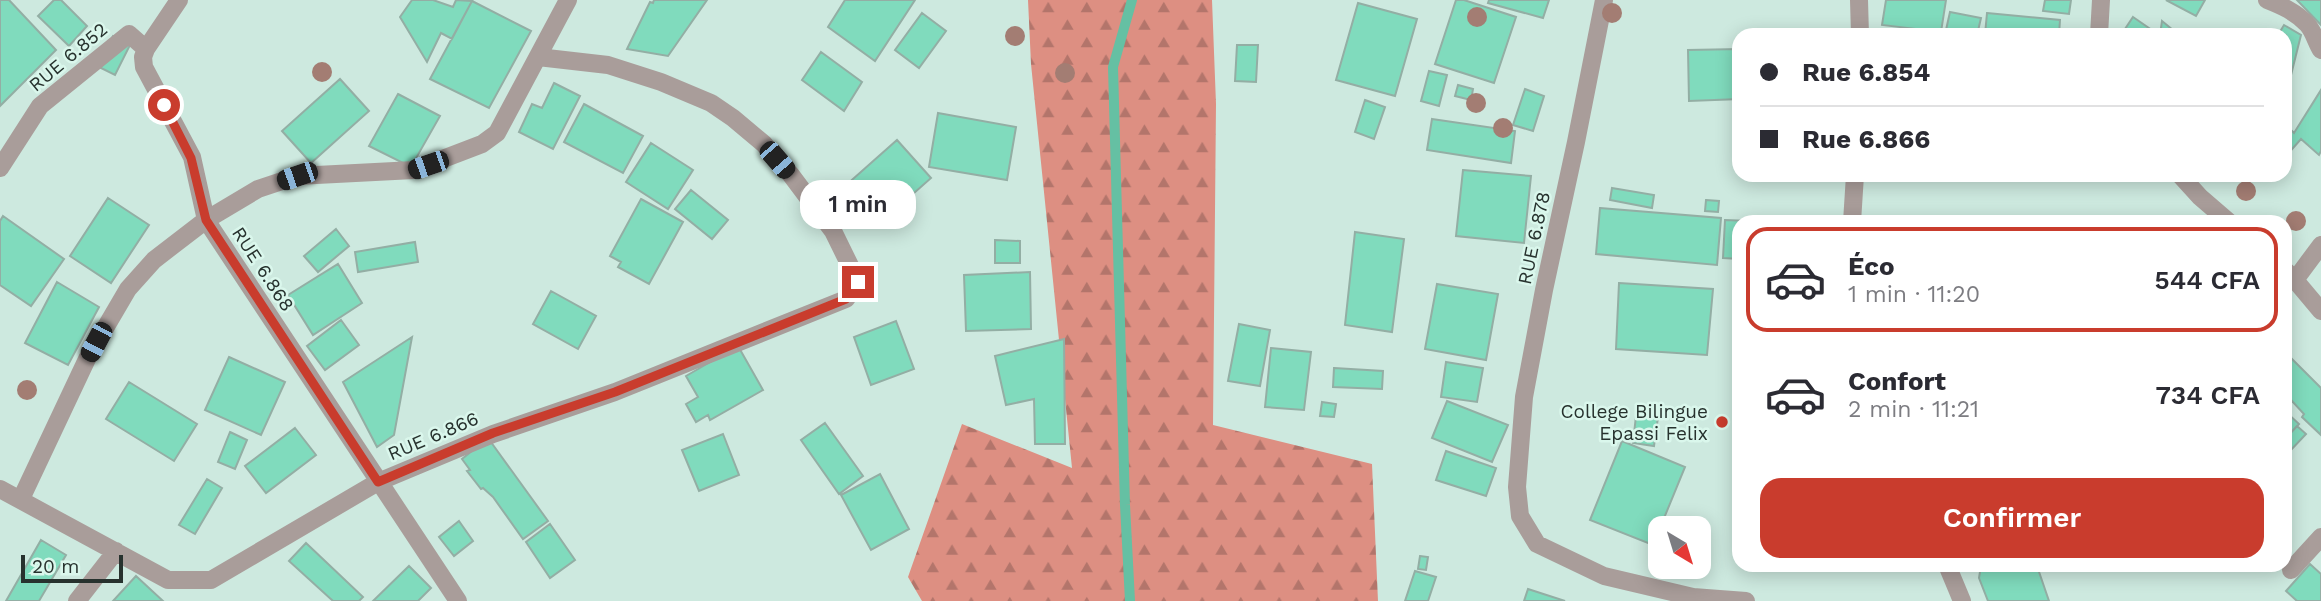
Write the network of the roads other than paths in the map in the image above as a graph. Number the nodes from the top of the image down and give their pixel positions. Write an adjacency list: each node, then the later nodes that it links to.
1 (179, 0): 9 (street)
2 (568, 0): 11 (street, RUE 6.868)
3 (1604, 0): 31 (street, RUE 6.878)
4 (1859, 0): 7 (street)
5 (2101, 0): 8 (street)
6 (2267, 0): 10 (street)
7 (1860, 28)
8 (2099, 28)
9 (146, 49): 12 (street, RUE 6.852); 17 (street)
10 (2321, 50)
11 (538, 57): 17 (street, RUE 6.868); 22 (street, RUE 6.866)
12 (0, 167)
13 (1855, 182): 15 (street)
14 (2186, 182): 16 (street)
15 (1852, 215)
16 (2221, 215)
17 (206, 220): 22 (street, RUE 6.868); 24 (street)
18 (2321, 245): 19 (street)
19 (2292, 274)
20 (2292, 278): 21 (street)
21 (2321, 311)
22 (378, 482): 26 (street, RUE 6.866); 30 (street, RUE 6.868)
23 (0, 489): 24 (street, RUE 6.866)
24 (21, 499): 26 (street, RUE 6.866)
25 (2321, 537): 27 (street)
26 (116, 551): 29 (street)
27 (2292, 569)
28 (1950, 572): 32 (street)
29 (77, 601)
30 (458, 601)
31 (1746, 601)
32 (1962, 601)

